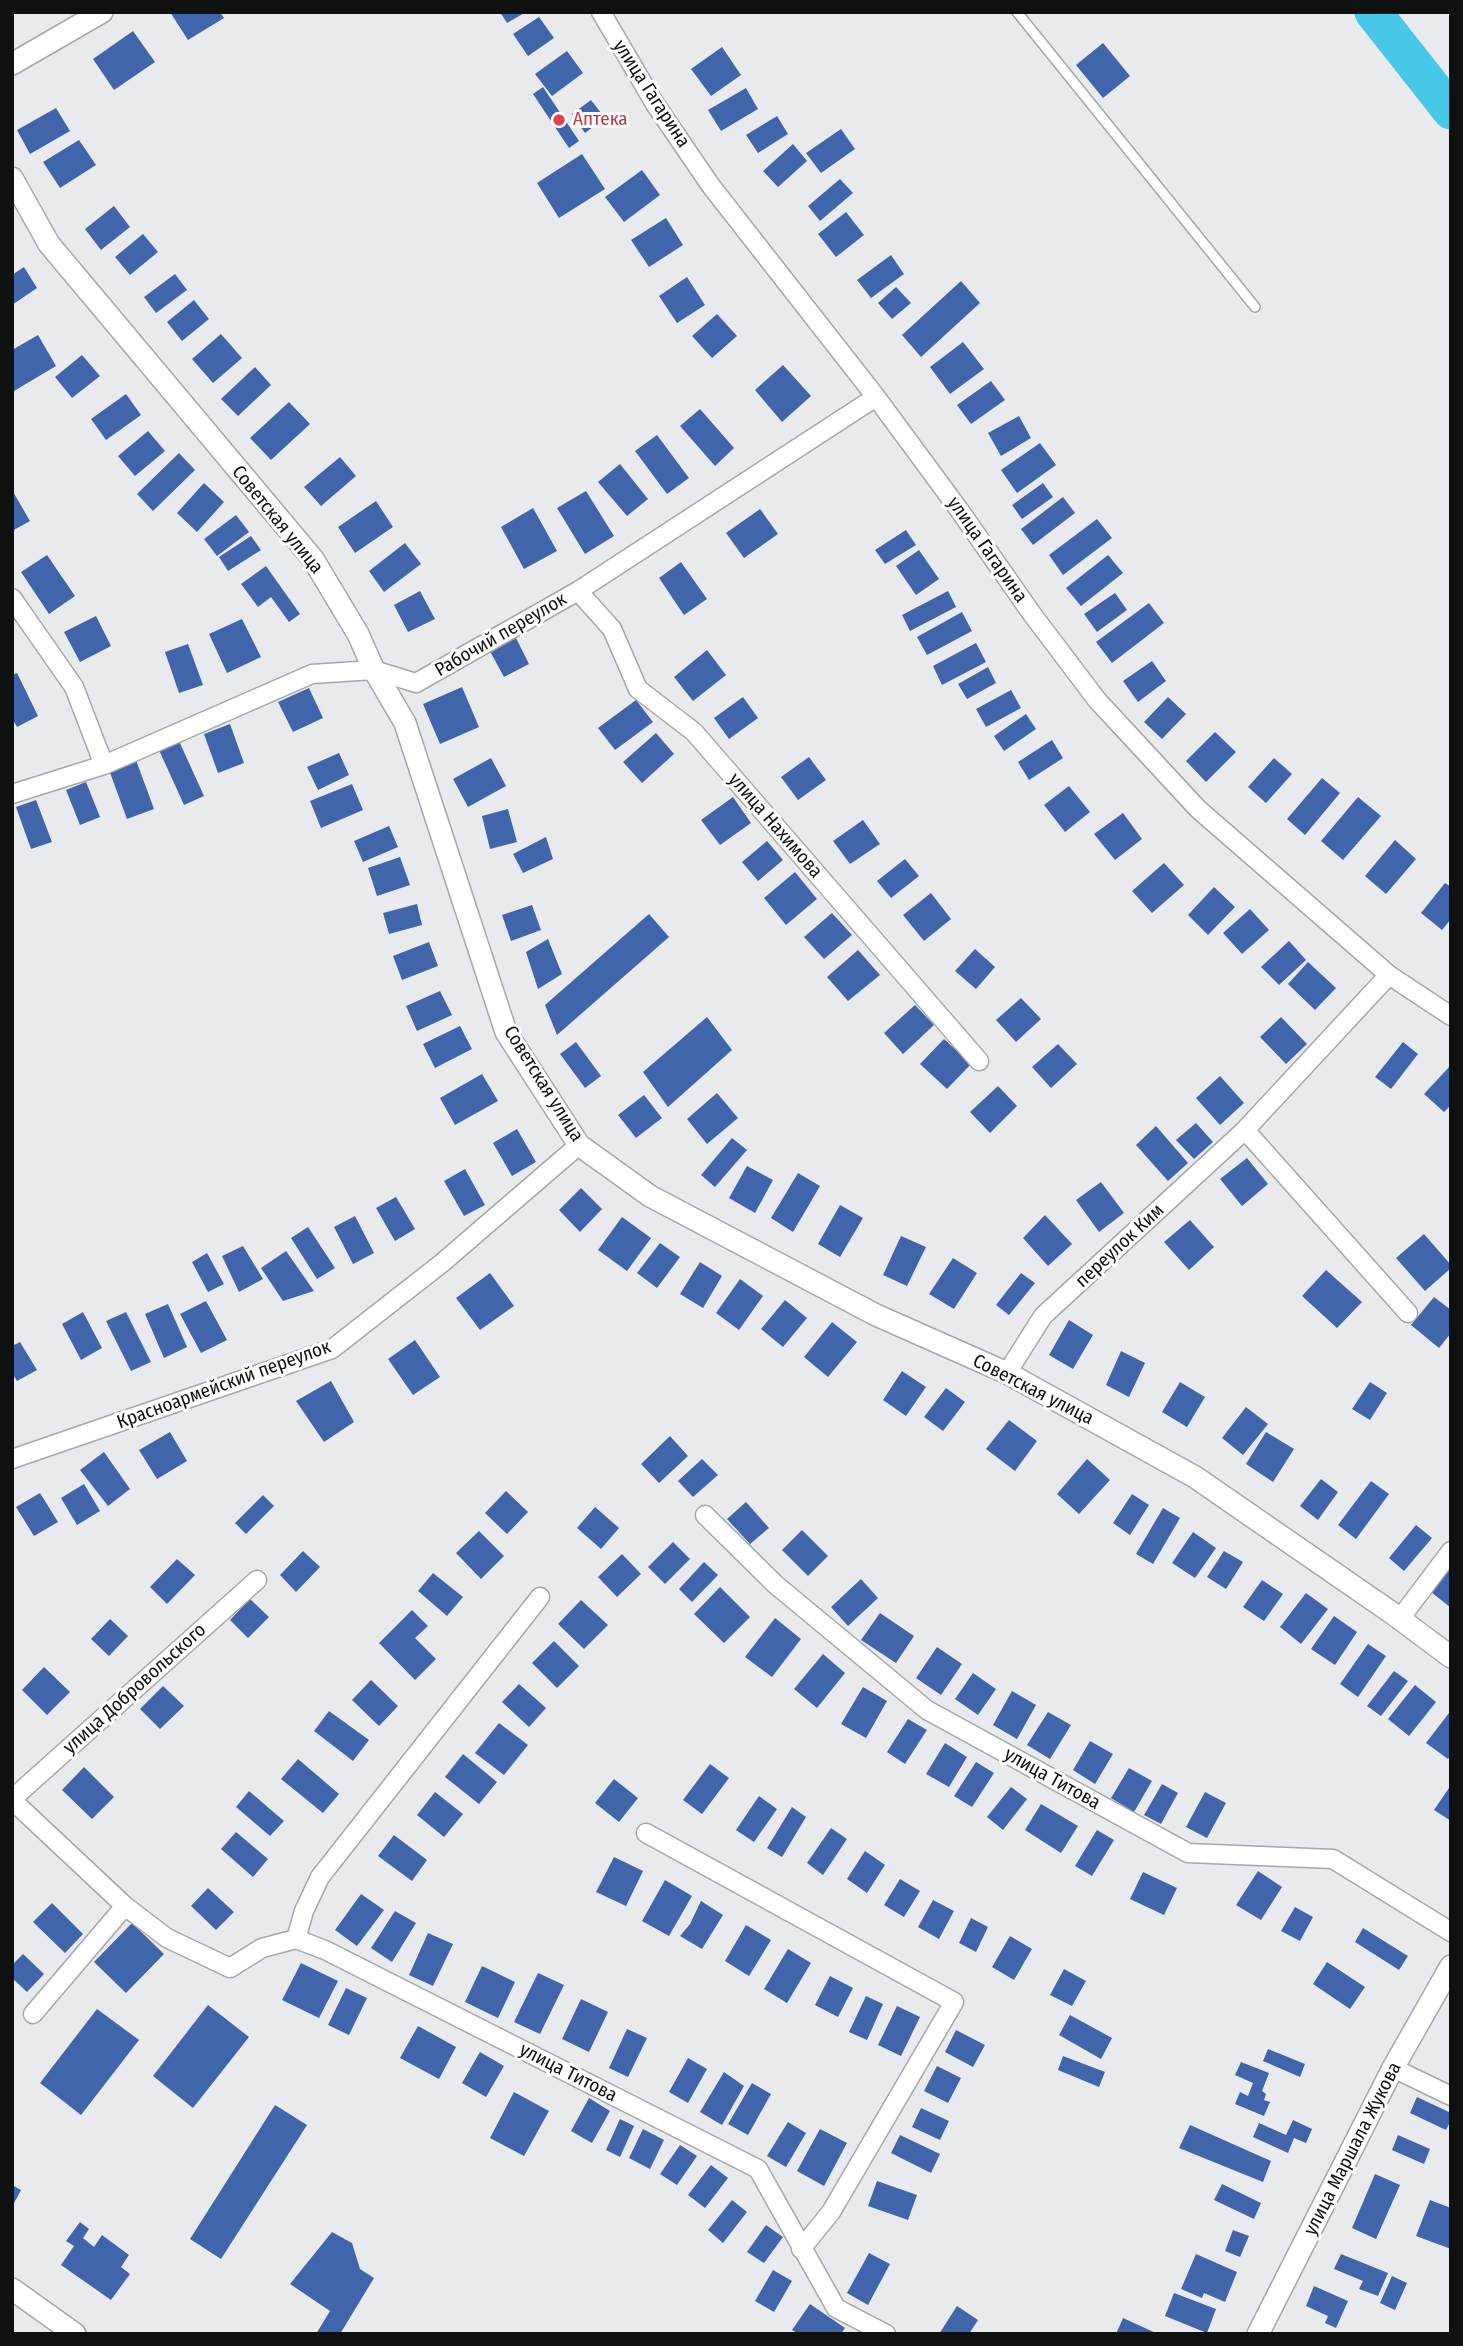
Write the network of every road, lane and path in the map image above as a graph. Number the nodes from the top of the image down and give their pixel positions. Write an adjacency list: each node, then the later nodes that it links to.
1 (102, 12): 4 (street)
2 (601, 12): 7 (street, улица Гагарина)
3 (1017, 12): 6 (lane)
4 (12, 64)
5 (12, 178): 10 (street, Советская улица)
6 (1255, 307)
7 (876, 397): 8 (street, Рабочий переулок); 13 (street, улица Гагарина)
8 (578, 591): 10 (street, Рабочий переулок); 15 (street, улица Нахимова)
9 (12, 598): 11 (street)
10 (374, 670): 11 (street, Рабочий переулок); 17 (street, Советская улица)
11 (104, 765): 12 (street, Рабочий переулок)
12 (12, 794)
13 (1389, 975): 14 (street, улица Гагарина); 16 (street, переулок Ким)
14 (1451, 1016)
15 (979, 1061)
16 (1245, 1130): 18 (street); 19 (street, переулок Ким)
17 (579, 1145): 19 (street, Советская улица); 20 (street, Красноармейский переулок)
18 (1408, 1313)
19 (1007, 1373): 25 (street, Советская улица)
20 (12, 1459)
21 (705, 1515): 30 (street, улица Титова)
22 (1451, 1551): 25 (street)
23 (257, 1580): 27 (street, улица Добровольского)
24 (540, 1597): 31 (street)
25 (1399, 1620): 26 (street, Советская улица)
26 (1451, 1657)
27 (12, 1800): 29 (street)
28 (646, 1833): 36 (street)
29 (125, 1906): 31 (street); 33 (street)
30 (1451, 1931)
31 (296, 1938): 36 (street, улица Титова)
32 (1451, 1966): 34 (street, улица Маршала Жукова)
33 (33, 2014)
34 (1393, 2068): 35 (street); 40 (street, улица Маршала Жукова)
35 (1451, 2096)
36 (801, 2249): 39 (street, улица Титова)
37 (12, 2289): 38 (street)
38 (75, 2334)
39 (887, 2334)
40 (1258, 2334)

